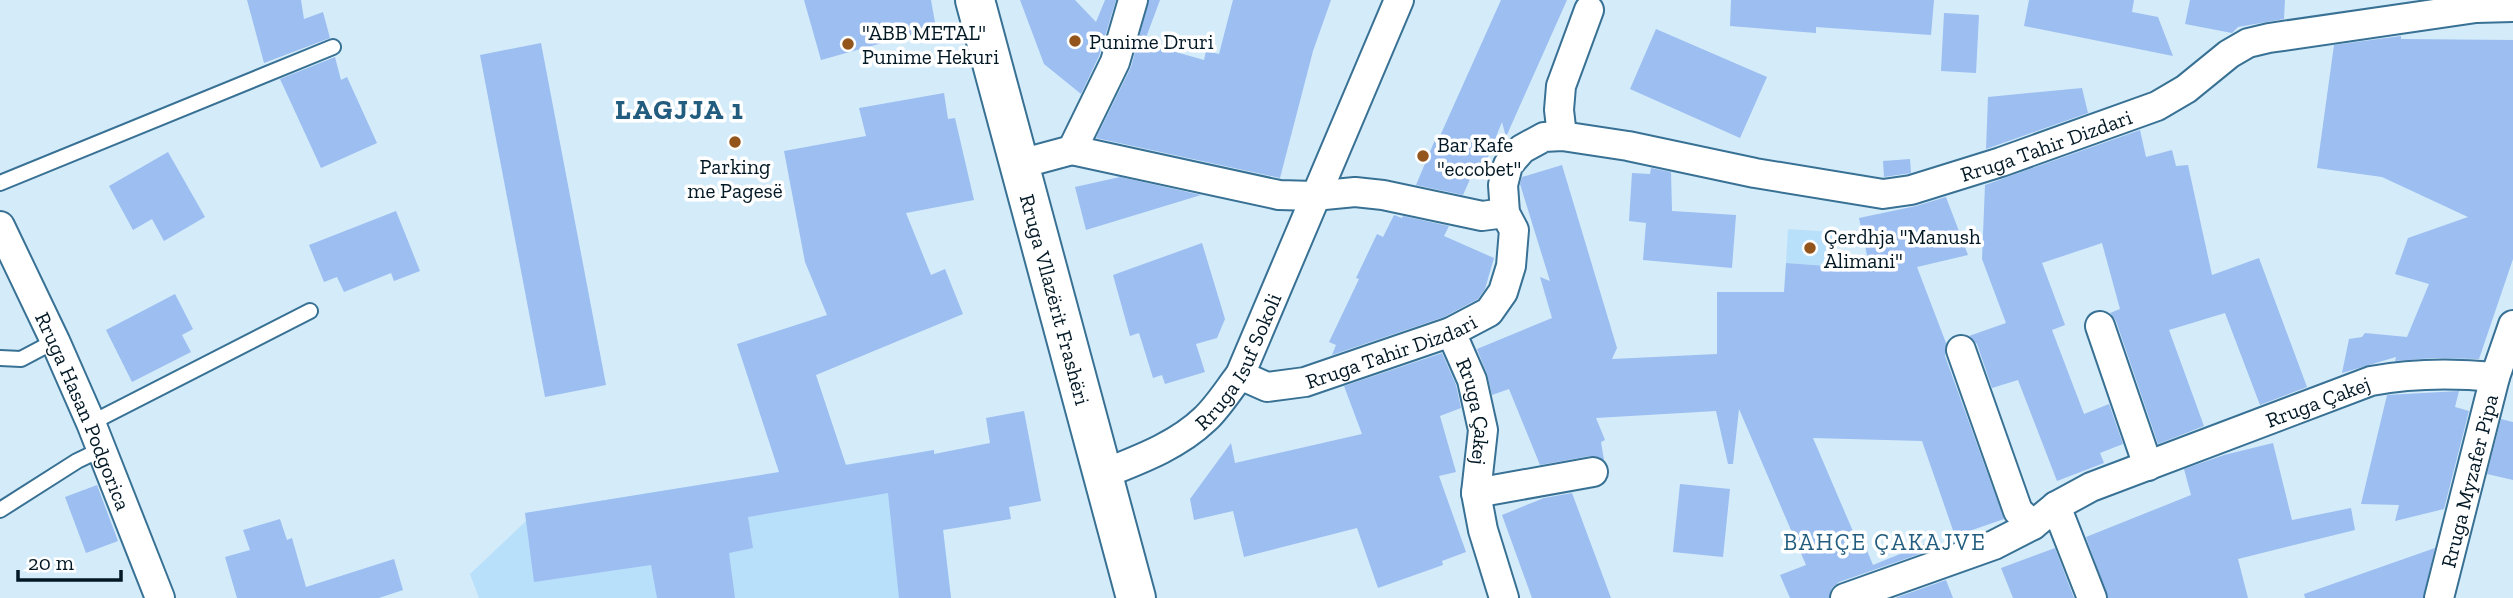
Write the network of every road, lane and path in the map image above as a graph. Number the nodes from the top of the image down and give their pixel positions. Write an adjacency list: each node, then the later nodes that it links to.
1 (975, 0): 9 (main road, Rruga Vllazërit Frashëri)
2 (1133, 0): 8 (street)
3 (1399, 0): 11 (street, Rruga Isuf Sokoli)
4 (2513, 7): 7 (street, Rruga Tahir Dizdari)
5 (1589, 10): 7 (street)
6 (332, 47): 10 (lane)
7 (1562, 136): 12 (street, Rruga Tahir Dizdari)
8 (1072, 150): 9 (street); 11 (street)
9 (1020, 164): 26 (main road, Rruga Vllazërit Frashëri)
10 (0, 183)
11 (1314, 196): 12 (street); 21 (street, Rruga Isuf Sokoli)
12 (1505, 213): 16 (street, Rruga Tahir Dizdari)
13 (0, 226): 18 (street, Rruga Hasan Podgorica)
14 (310, 311): 23 (lane)
15 (2100, 326): 24 (street)
16 (1451, 332): 21 (street, Rruga Tahir Dizdari); 27 (street, Rruga Çakej)
17 (2511, 338): 22 (street, Rruga Myzafer Pipa)
18 (55, 341): 20 (lane); 23 (street, Rruga Hasan Podgorica)
19 (1961, 350): 30 (street)
20 (0, 358)
21 (1240, 375): 26 (street, Rruga Isuf Sokoli)
22 (2495, 377): 24 (street, Rruga Çakej); 36 (street, Rruga Myzafer Pipa)
23 (96, 436): 29 (lane); 32 (street, Rruga Hasan Podgorica)
24 (2148, 466): 28 (street, Rruga Çakej)
25 (1592, 472): 27 (street, Rruga Çakej)
26 (1103, 474): 33 (main road, Rruga Vllazërit Frashëri)
27 (1476, 493): 34 (street, Rruga Çakej)
28 (2056, 506): 30 (street, Rruga Çakej); 35 (street)
29 (0, 510)
30 (2033, 525): 31 (street, Rruga Çakej)
31 (1854, 596)
32 (160, 598)
33 (1136, 598)
34 (1504, 598)
35 (2092, 598)
36 (2439, 598)

